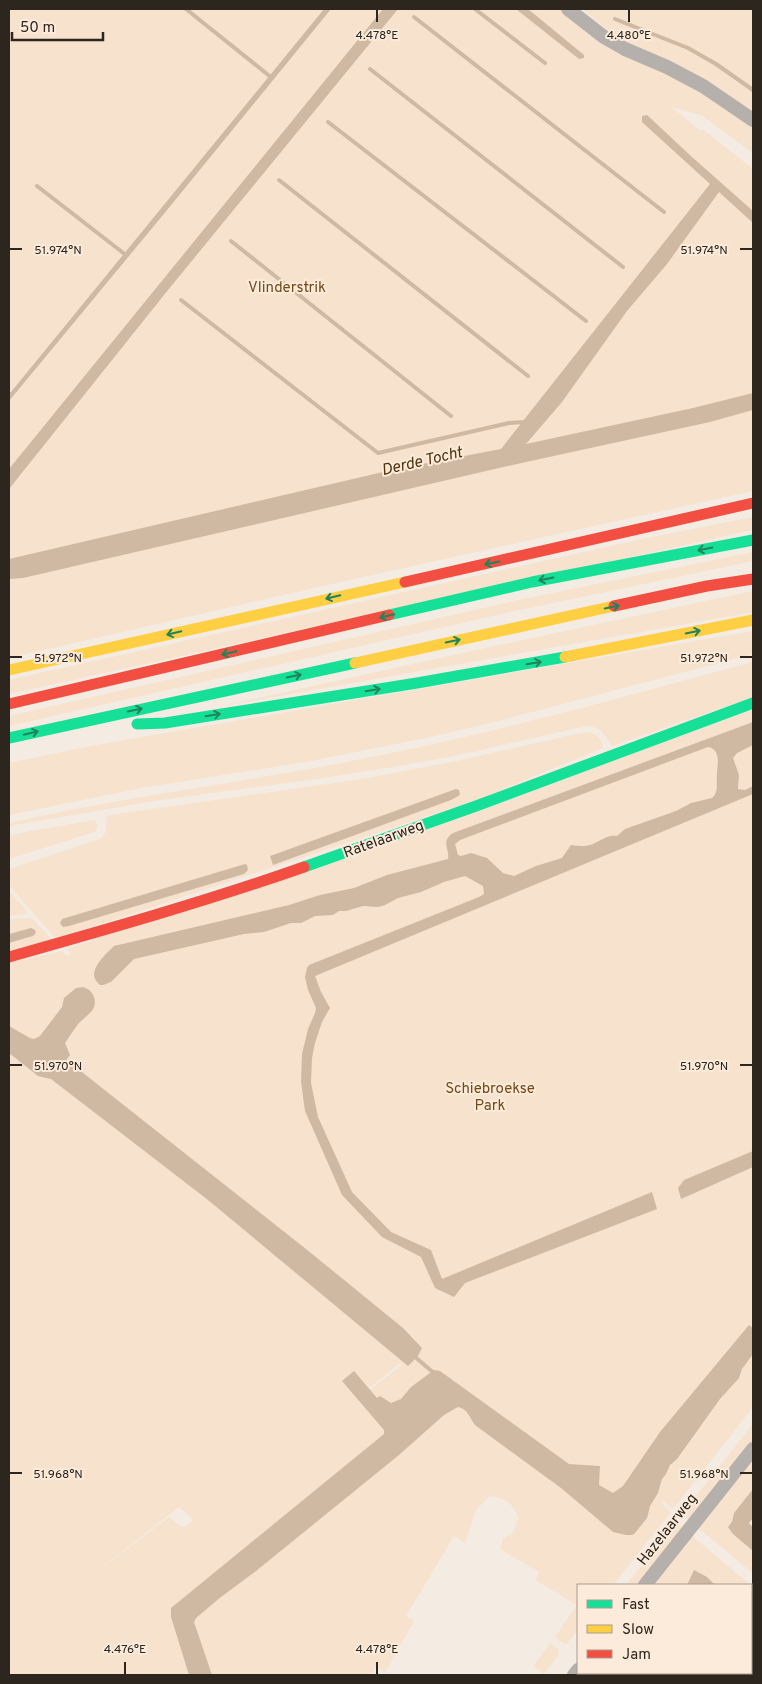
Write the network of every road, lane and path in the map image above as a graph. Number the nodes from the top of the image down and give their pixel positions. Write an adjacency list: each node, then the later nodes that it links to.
1 (568, 9): 2 (street)
2 (753, 120)
3 (753, 503): 5 (main road)
4 (753, 512): 5 (main road)
5 (625, 534): 9 (main road, one-way to 9)
6 (753, 540): 11 (main road, one-way to 11)
7 (753, 579): 12 (main road, one-way to 7)
8 (753, 620): 12 (main road, one-way to 8)
9 (9, 670)
10 (753, 703): 14 (main road, Ratelaarweg)
11 (9, 704)
12 (54, 728): 13 (main road, one-way to 12)
13 (9, 738)
14 (9, 957)
15 (753, 1449): 16 (street, Hazelaarweg)
16 (646, 1584)

